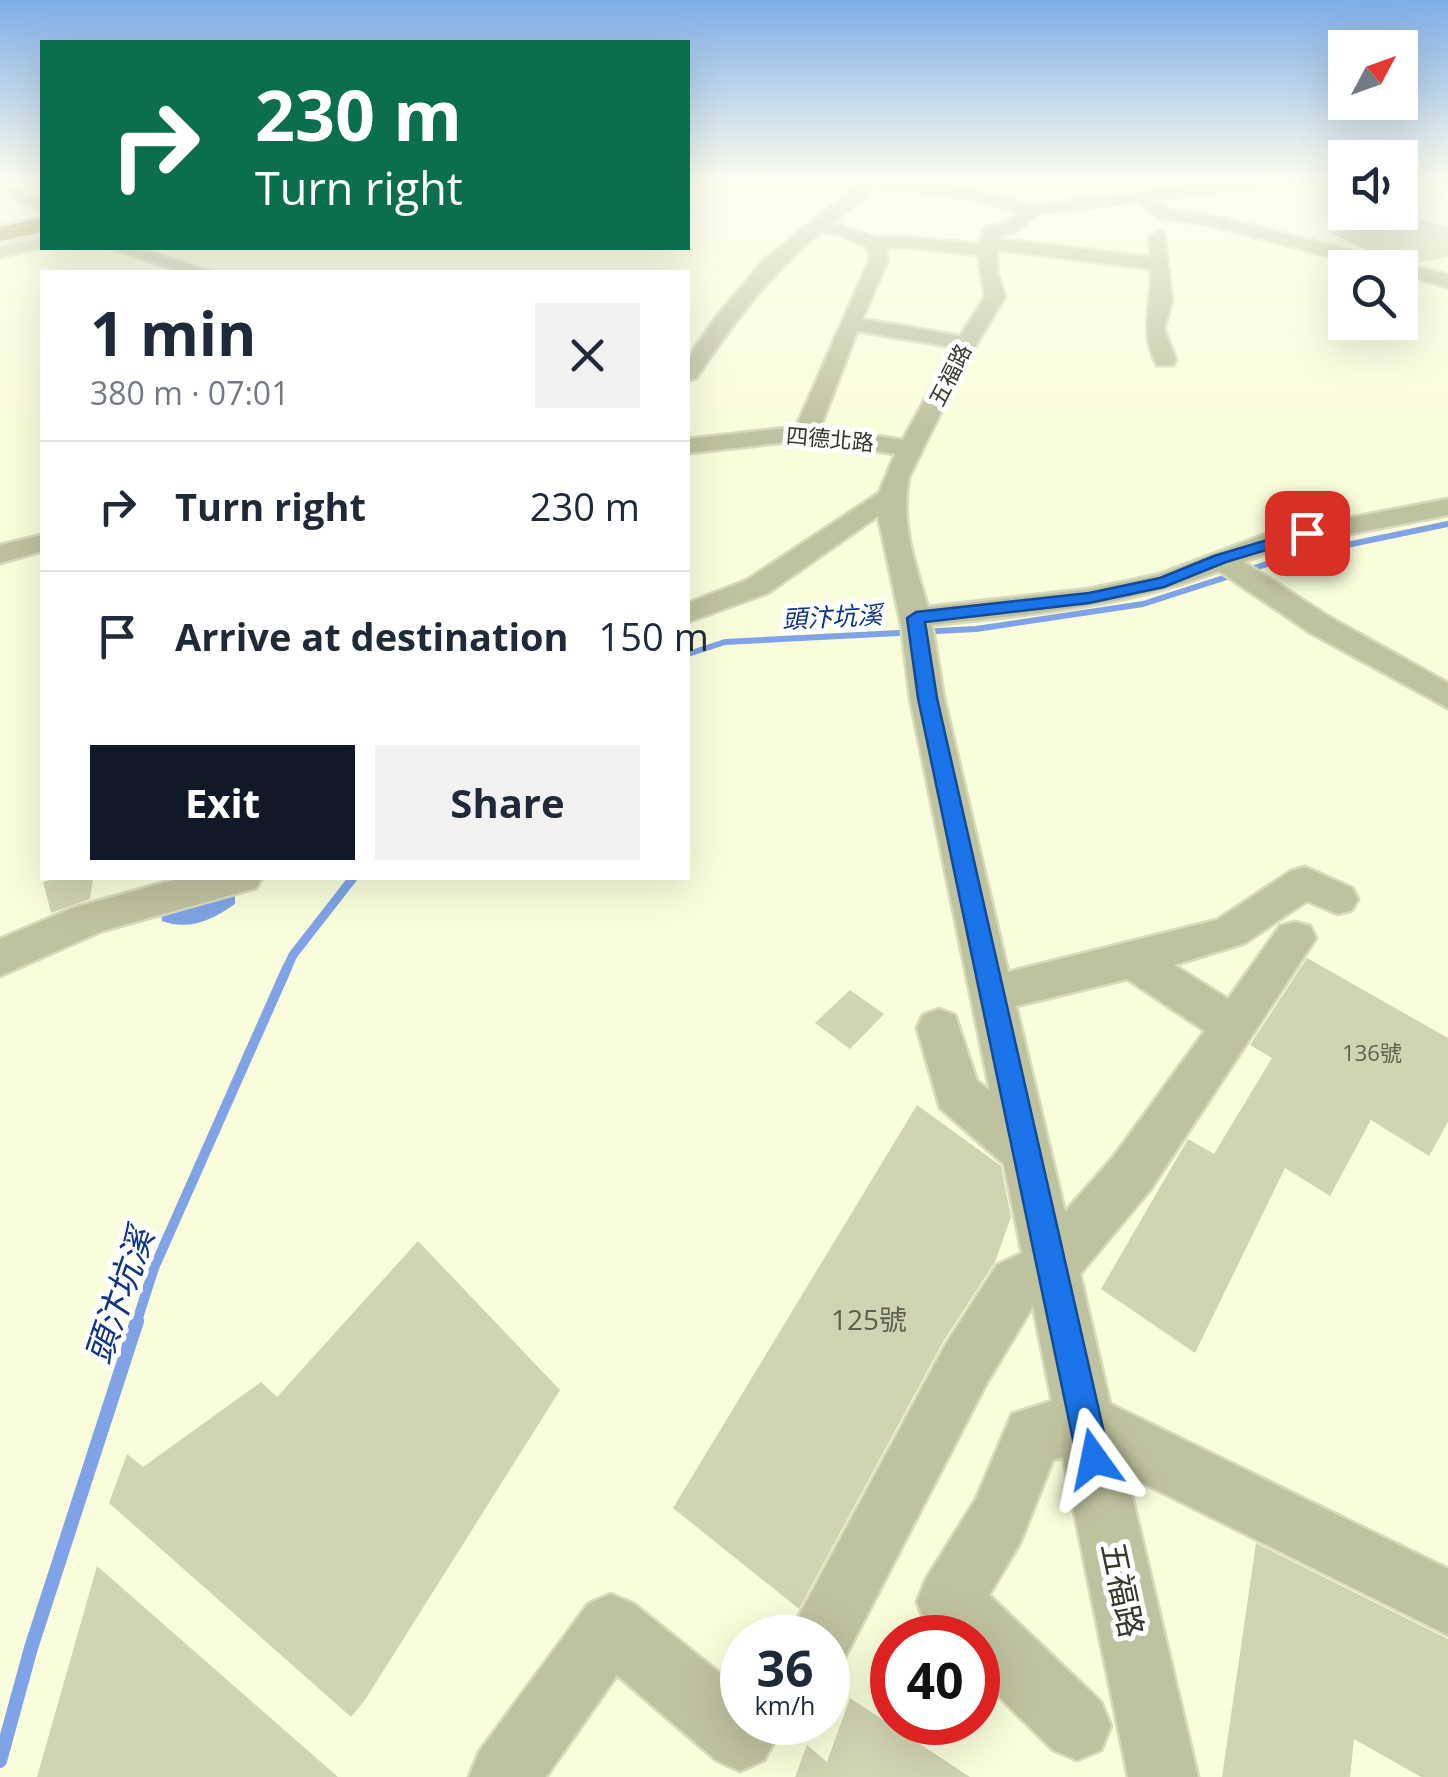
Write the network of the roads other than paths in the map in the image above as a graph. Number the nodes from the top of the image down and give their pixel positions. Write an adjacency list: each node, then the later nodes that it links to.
1 (772, 264): 10 (street)
2 (876, 264): 7 (street)
3 (986, 264): 8 (street, 五福路)
4 (1159, 264): 9 (street)
5 (1418, 273): 6 (street)
6 (1448, 280)
7 (849, 323): 8 (street); 12 (street)
8 (965, 343): 15 (street, 五福路)
9 (1164, 360)
10 (690, 371)
11 (704, 424): 13 (street)
12 (806, 432): 13 (street, 四德北路); 15 (street, 四德北路)
13 (733, 440): 14 (street, 四德北路)
14 (690, 446)
15 (913, 448): 16 (street, 五福路)
16 (890, 498): 21 (street); 22 (street, 五福路)
17 (1448, 507): 20 (street)
18 (40, 544): 19 (street)
19 (0, 554)
20 (1220, 559): 22 (street); 23 (street)
21 (690, 612)
22 (917, 629): 29 (street, 五福路)
23 (1448, 698)
24 (234, 880): 27 (street)
25 (1338, 899): 28 (street)
26 (1295, 938): 30 (street)
27 (0, 959)
28 (1132, 960): 29 (street); 30 (street)
29 (992, 994): 32 (street, 五福路)
30 (1232, 1025): 33 (street)
31 (939, 1028): 32 (street)
32 (1027, 1153): 33 (street, 五福路)
33 (1052, 1266): 34 (street, 五福路); 36 (street)
34 (1086, 1424): 35 (street); 38 (street); 40 (street, 五福路)
35 (1448, 1604)
36 (832, 1615)
37 (720, 1719): 39 (street)
38 (1076, 1726)
39 (504, 1777)
40 (1163, 1777)

